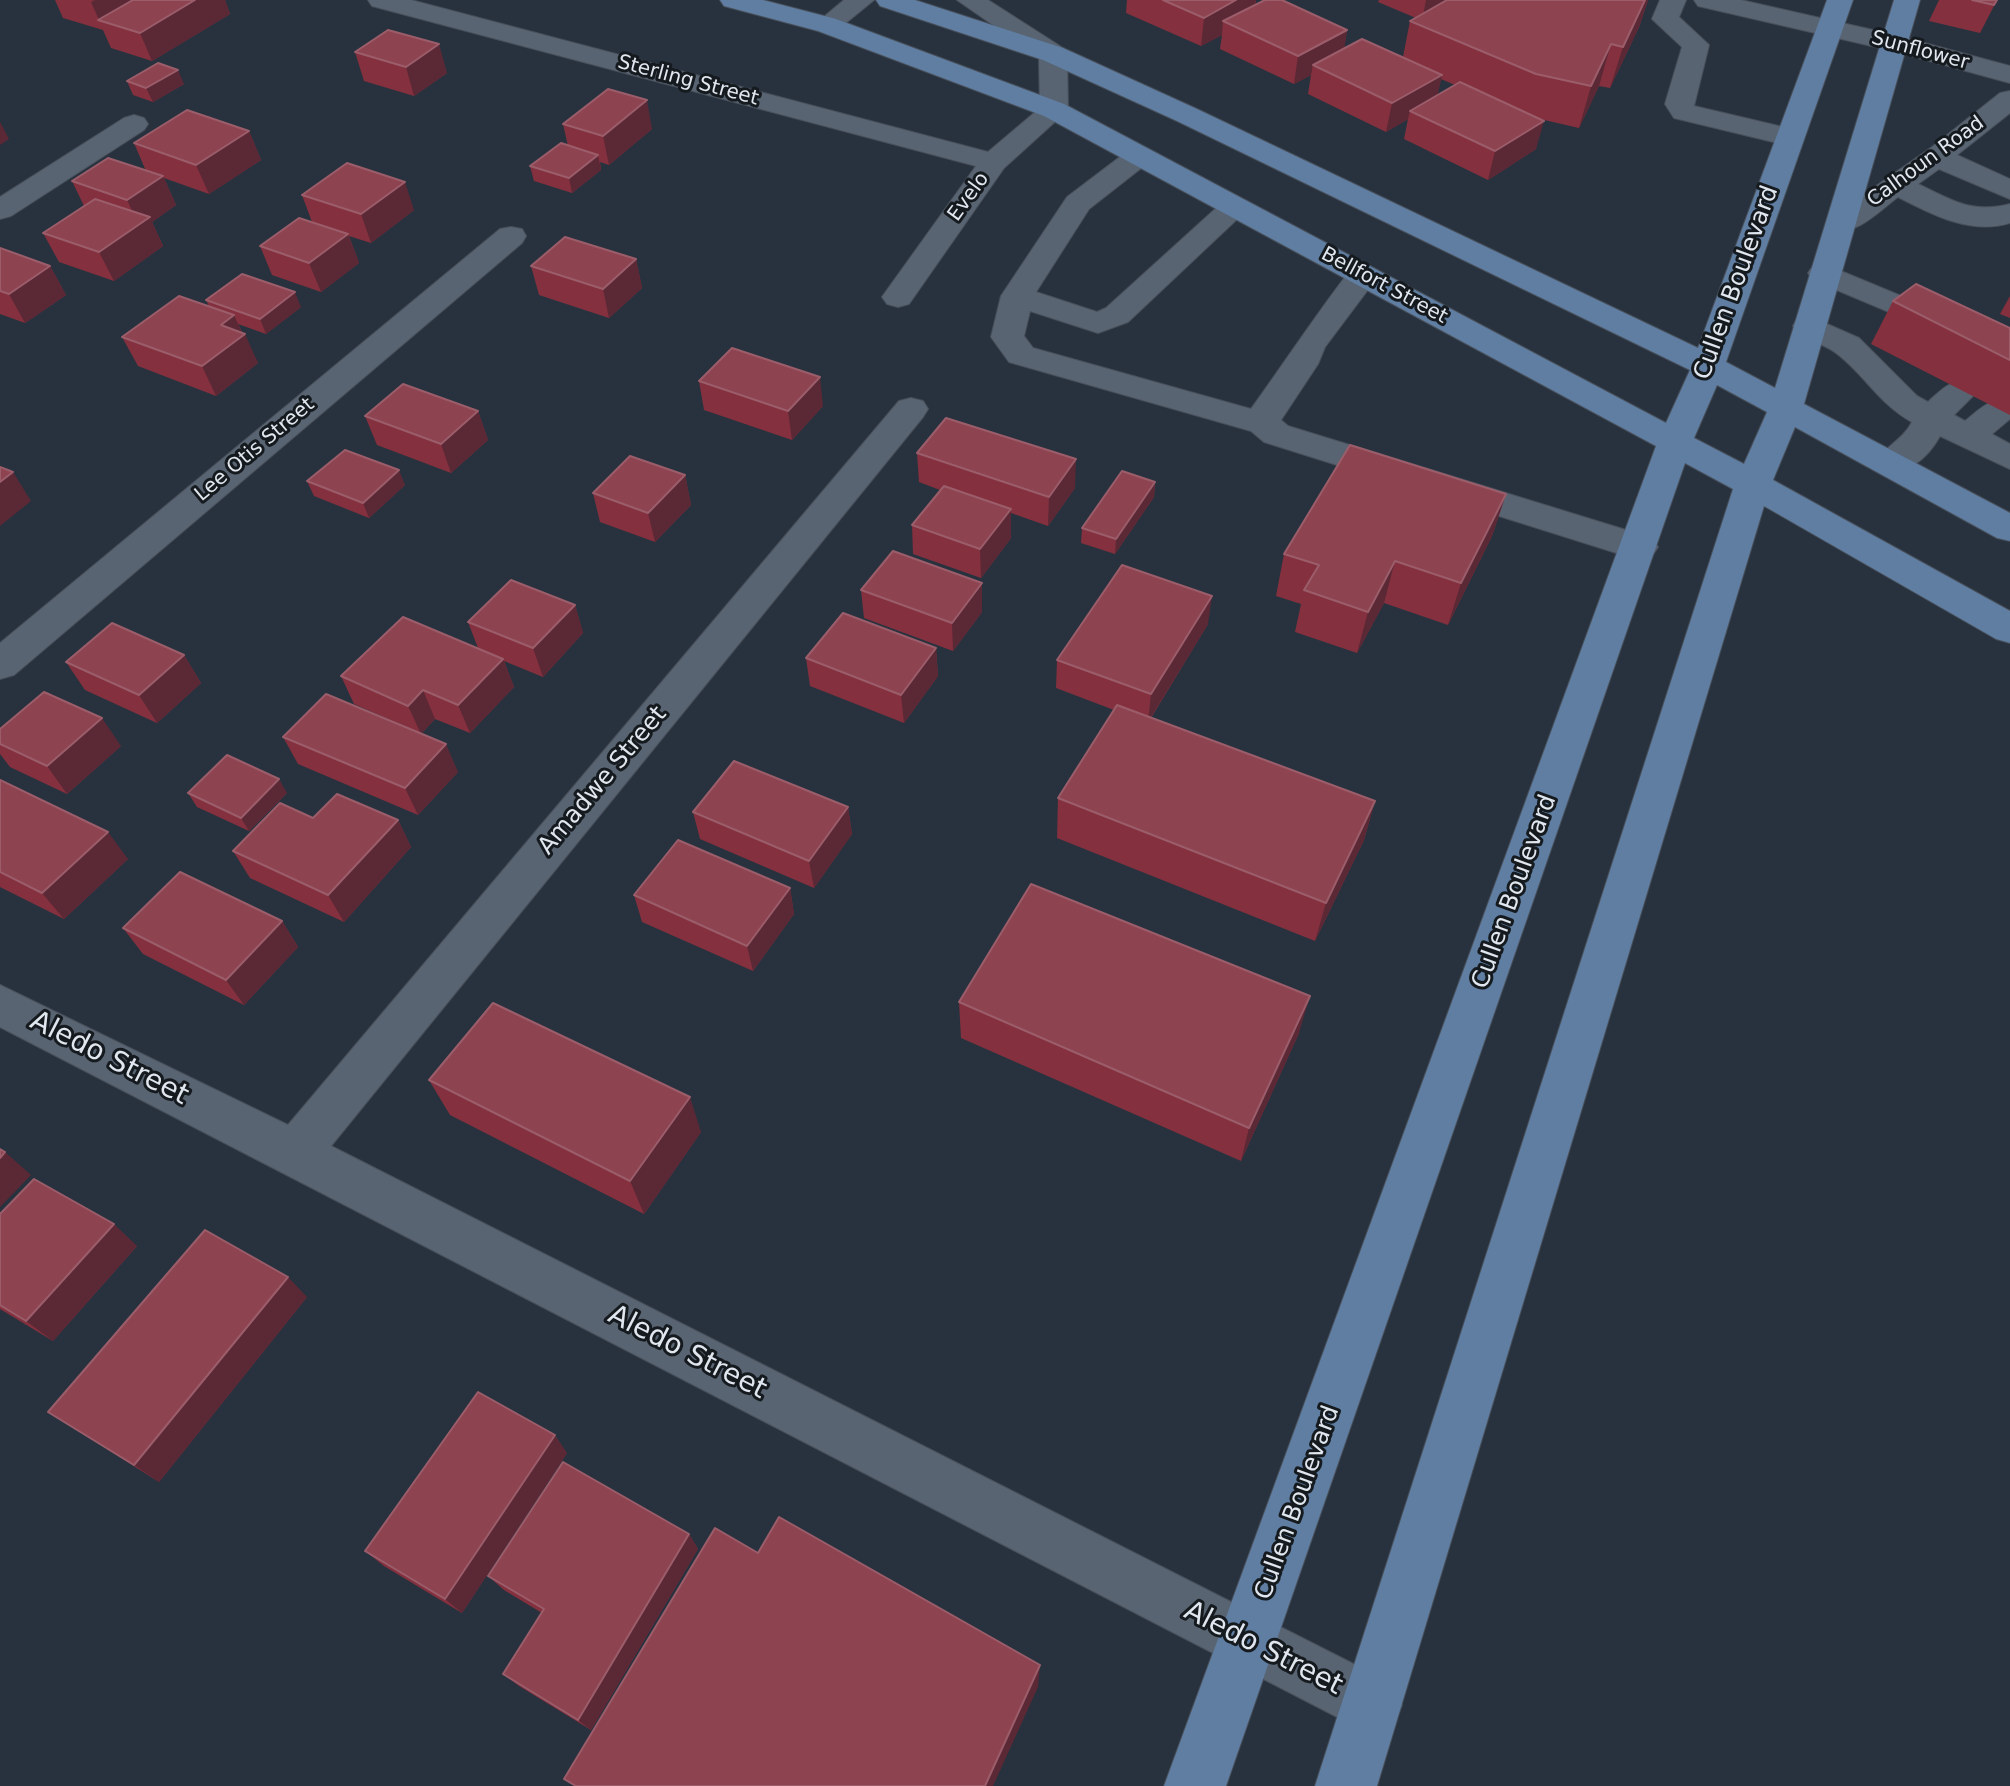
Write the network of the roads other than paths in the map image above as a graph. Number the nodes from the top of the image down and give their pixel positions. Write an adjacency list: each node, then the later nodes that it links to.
1 (381, 0): 21 (street, Sterling Street)
2 (733, 0): 10 (main road, Bellfort Street)
3 (861, 0): 10 (street)
4 (889, 0): 13 (main road)
5 (970, 0): 13 (street)
6 (1673, 0): 18 (street)
7 (1707, 0): 11 (street, Sunflower)
8 (1840, 0): 11 (main road, Cullen Boulevard)
9 (1907, 0): 12 (main road)
10 (827, 25): 16 (main road, Bellfort Street)
11 (1830, 28): 12 (street, Sunflower); 18 (main road, Cullen Boulevard)
12 (1895, 43): 14 (street, Sunflower); 26 (main road)
13 (1053, 54): 16 (street); 36 (main road)
14 (2010, 75)
15 (2010, 99): 20 (street, Calhoun Road)
16 (1054, 110): 19 (main road, Bellfort Street); 21 (street, Evelo)
17 (134, 124): 25 (street)
18 (1790, 137): 36 (main road, Cullen Boulevard)
19 (1139, 156): 24 (main road, Bellfort Street); 30 (street)
20 (1937, 157): 22 (street, Calhoun Road); 23 (street)
21 (994, 162): 31 (street, Evelo)
22 (1896, 185): 23 (street); 26 (street, Calhoun Road)
23 (2008, 192)
24 (1235, 207): 29 (main road, Bellfort Street); 30 (street)
25 (0, 210)
26 (1841, 224): 28 (main road)
27 (511, 236): 51 (street, Lee Otis Street)
28 (1824, 273): 32 (street); 33 (main road)
29 (1363, 275): 42 (street); 44 (main road, Bellfort Street)
30 (1017, 296): 42 (street)
31 (898, 297)
32 (1895, 303): 34 (street); 35 (street)
33 (1809, 326): 34 (street); 38 (main road)
34 (1847, 345): 35 (street)
35 (1915, 352): 37 (street); 41 (street)
36 (1708, 366): 38 (main road); 44 (main road, Cullen Boulevard)
37 (1993, 368): 41 (street)
38 (1786, 407): 46 (main road); 47 (main road)
39 (911, 409): 53 (street, Amadwe Street)
40 (2000, 410): 43 (street)
41 (1932, 417): 43 (street); 46 (street)
42 (1263, 423): 49 (street)
43 (1968, 436): 45 (street)
44 (1675, 442): 47 (main road, Bellfort Street); 49 (main road, Cullen Boulevard)
45 (2010, 458)
46 (1891, 464): 48 (main road)
47 (1753, 484): 50 (main road, Bellfort Street); 55 (main road)
48 (2010, 529)
49 (1639, 547): 54 (main road, Cullen Boulevard)
50 (2010, 629)
51 (0, 665)
52 (0, 1005): 53 (street, Aledo Street)
53 (295, 1153): 54 (street, Aledo Street)
54 (1248, 1641): 55 (street, Aledo Street); 56 (main road, Cullen Boulevard)
55 (1372, 1705): 57 (main road)
56 (1195, 1786)
57 (1346, 1786)

